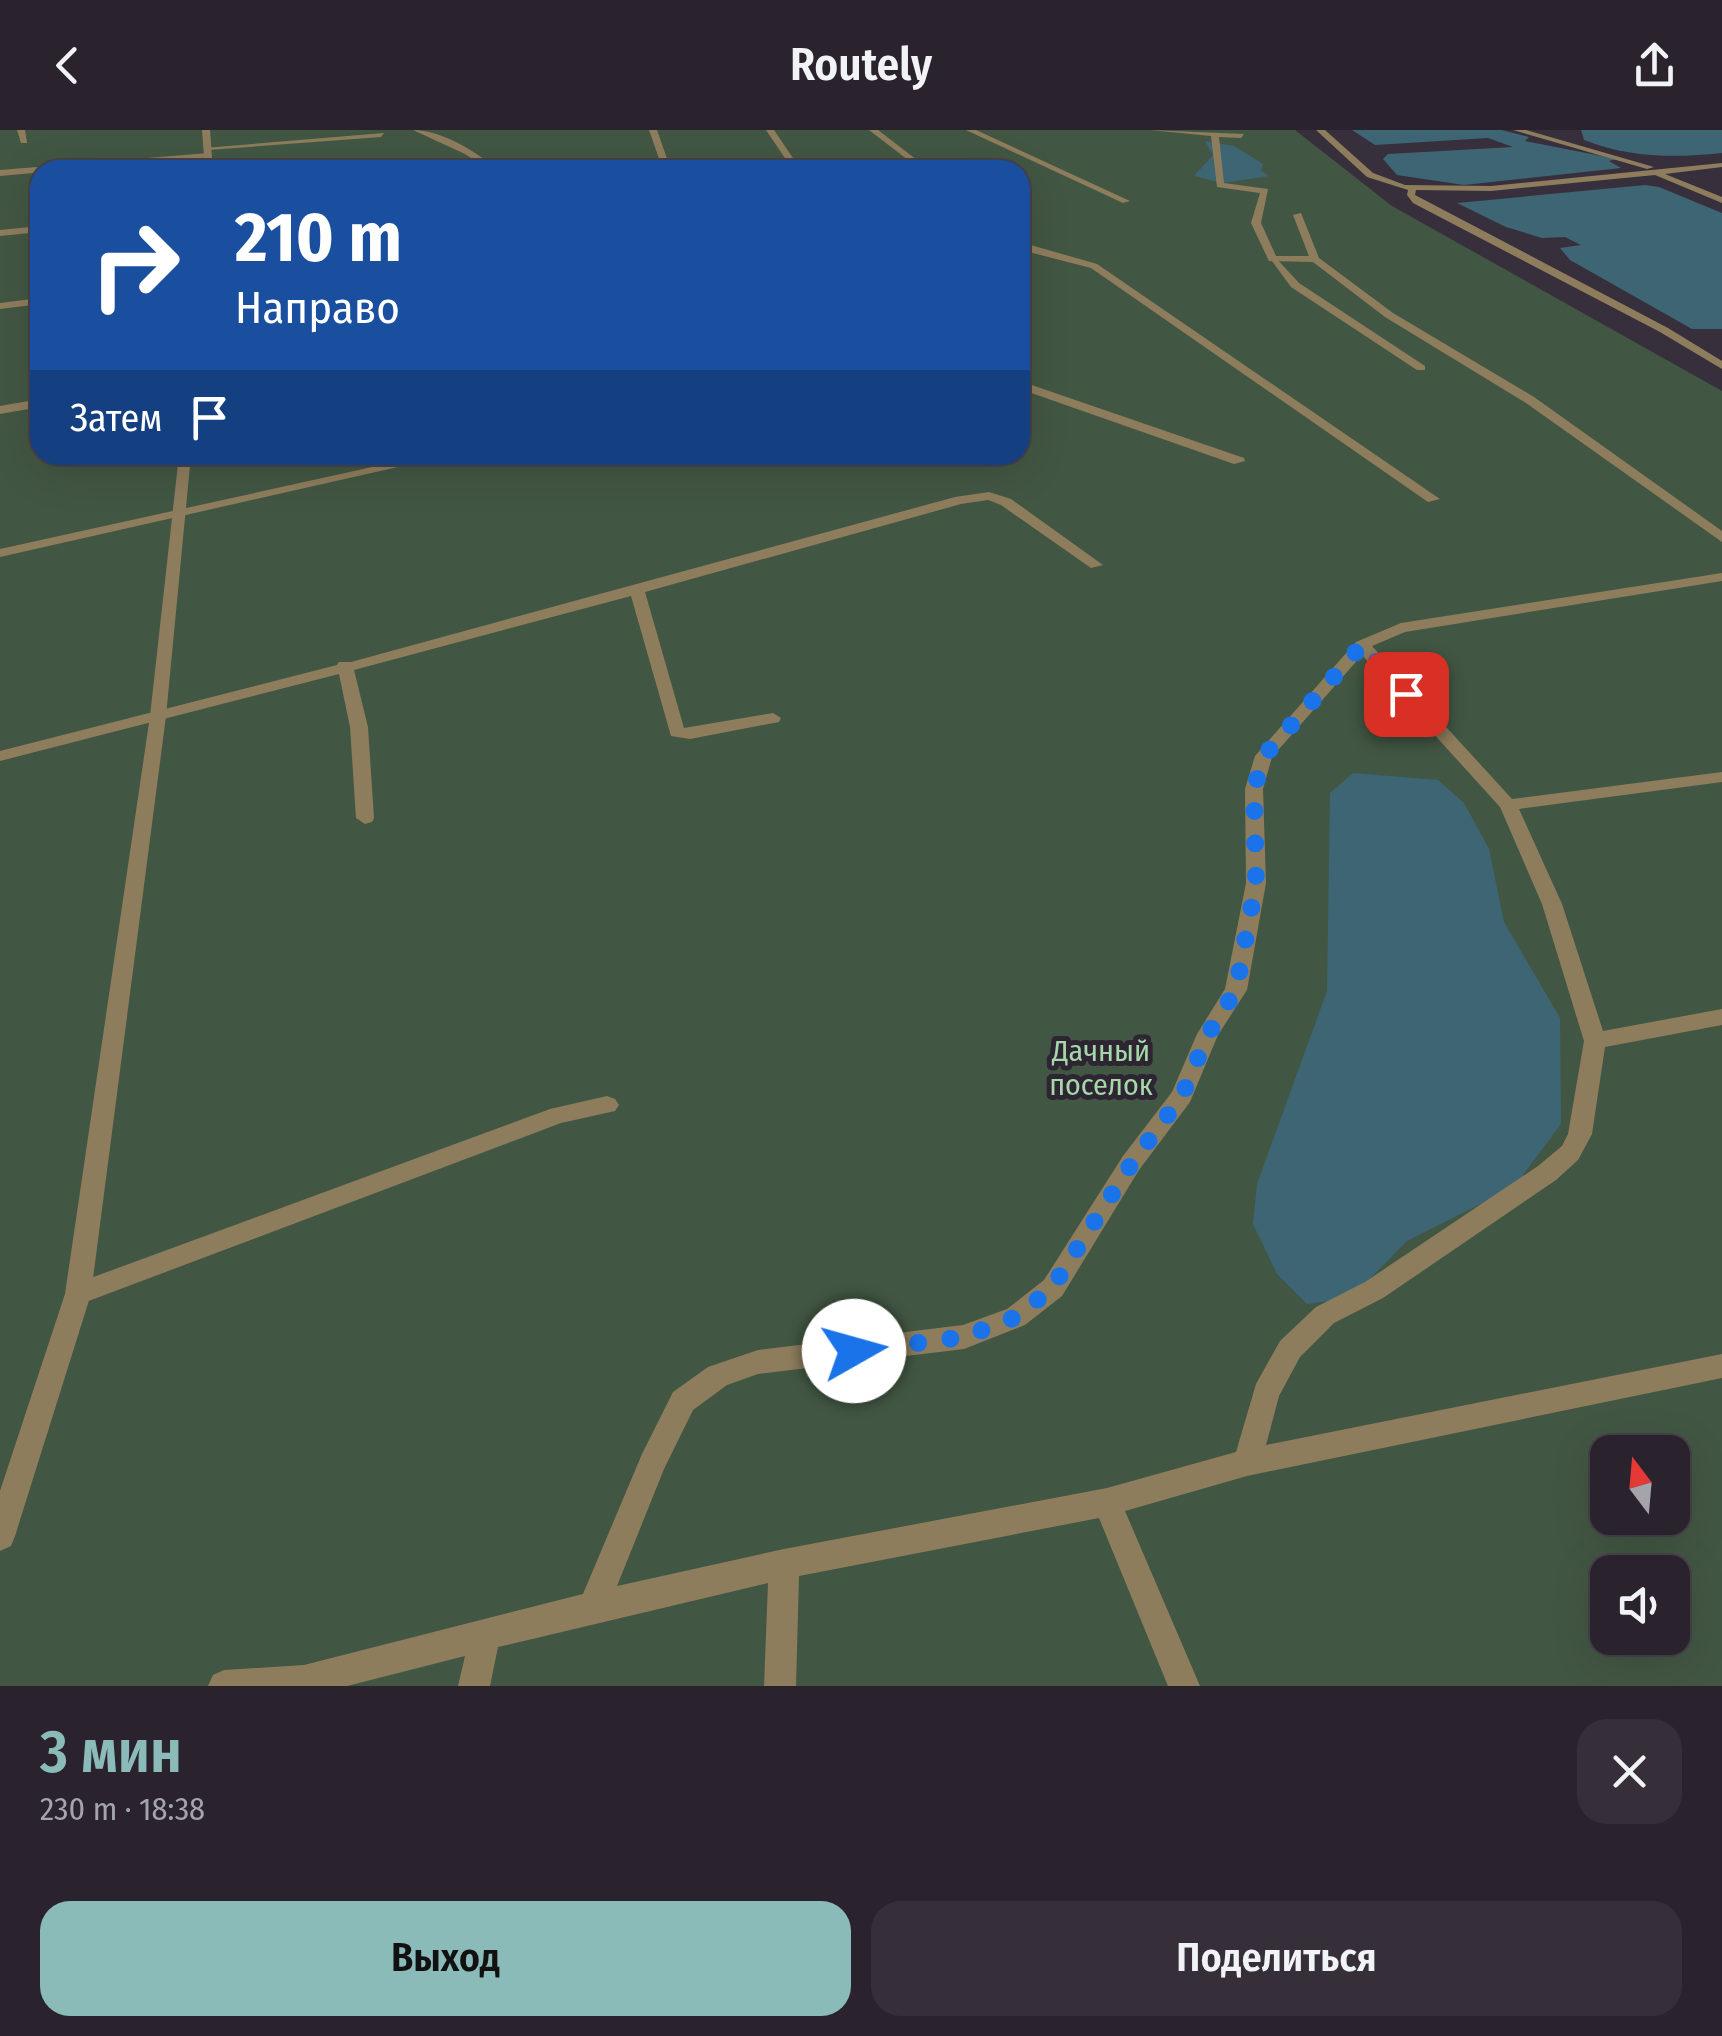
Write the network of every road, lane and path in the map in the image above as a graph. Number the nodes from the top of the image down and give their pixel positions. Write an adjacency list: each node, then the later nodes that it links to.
1 (21, 130): 14 (street)
2 (206, 130): 15 (street)
3 (418, 130): 18 (street)
4 (653, 130): 19 (street)
5 (770, 130): 20 (street)
6 (872, 130): 21 (street)
7 (970, 130): 29 (street)
8 (1154, 130): 11 (street)
9 (1320, 130): 27 (street)
10 (1518, 130): 24 (street)
11 (1215, 134): 13 (street); 34 (street)
12 (381, 135): 15 (street)
13 (1242, 136)
14 (24, 141)
15 (209, 152): 16 (street); 17 (street)
16 (133, 160)
17 (209, 160)
18 (480, 160)
19 (664, 160)
20 (790, 160)
21 (912, 160)
22 (1722, 165): 24 (street)
23 (30, 171): 26 (street)
24 (1664, 171): 25 (street)
25 (1647, 172): 27 (street); 28 (street)
26 (0, 174)
27 (1412, 189): 38 (street)
28 (1722, 200)
29 (1126, 201)
30 (1298, 215): 35 (street)
31 (30, 231): 32 (street)
32 (0, 233)
33 (1030, 250): 46 (street)
34 (1272, 258): 35 (street); 39 (street)
35 (1314, 260): 48 (street)
36 (30, 302): 37 (street)
37 (0, 306)
38 (1722, 366)
39 (1421, 368)
40 (1030, 388): 43 (street)
41 (30, 405): 42 (street)
42 (0, 410)
43 (1238, 461)
44 (184, 465): 47 (street)
45 (400, 465): 47 (street)
46 (1433, 499)
47 (176, 515): 49 (street); 55 (street)
48 (1722, 538)
49 (0, 553)
50 (1096, 565): 52 (street)
51 (1722, 576): 53 (street)
52 (636, 588): 54 (street); 56 (street)
53 (1362, 645): 59 (street); 70 (street)
54 (345, 664): 55 (street); 60 (street)
55 (158, 716): 57 (street); 64 (street)
56 (773, 718)
57 (0, 756)
58 (1722, 777): 59 (street)
59 (1508, 805): 62 (street)
60 (365, 818)
61 (1722, 1017): 62 (street)
62 (1595, 1041): 66 (street)
63 (607, 1105): 64 (street)
64 (78, 1294): 68 (street)
65 (1722, 1366): 66 (street)
66 (1247, 1462): 67 (street)
67 (1107, 1502): 69 (street); 75 (street)
68 (0, 1536)
69 (784, 1564): 70 (street); 74 (street)
70 (593, 1607): 71 (street)
71 (485, 1636): 72 (street); 73 (street)
72 (224, 1686)
73 (474, 1686)
74 (780, 1686)
75 (1184, 1686)

